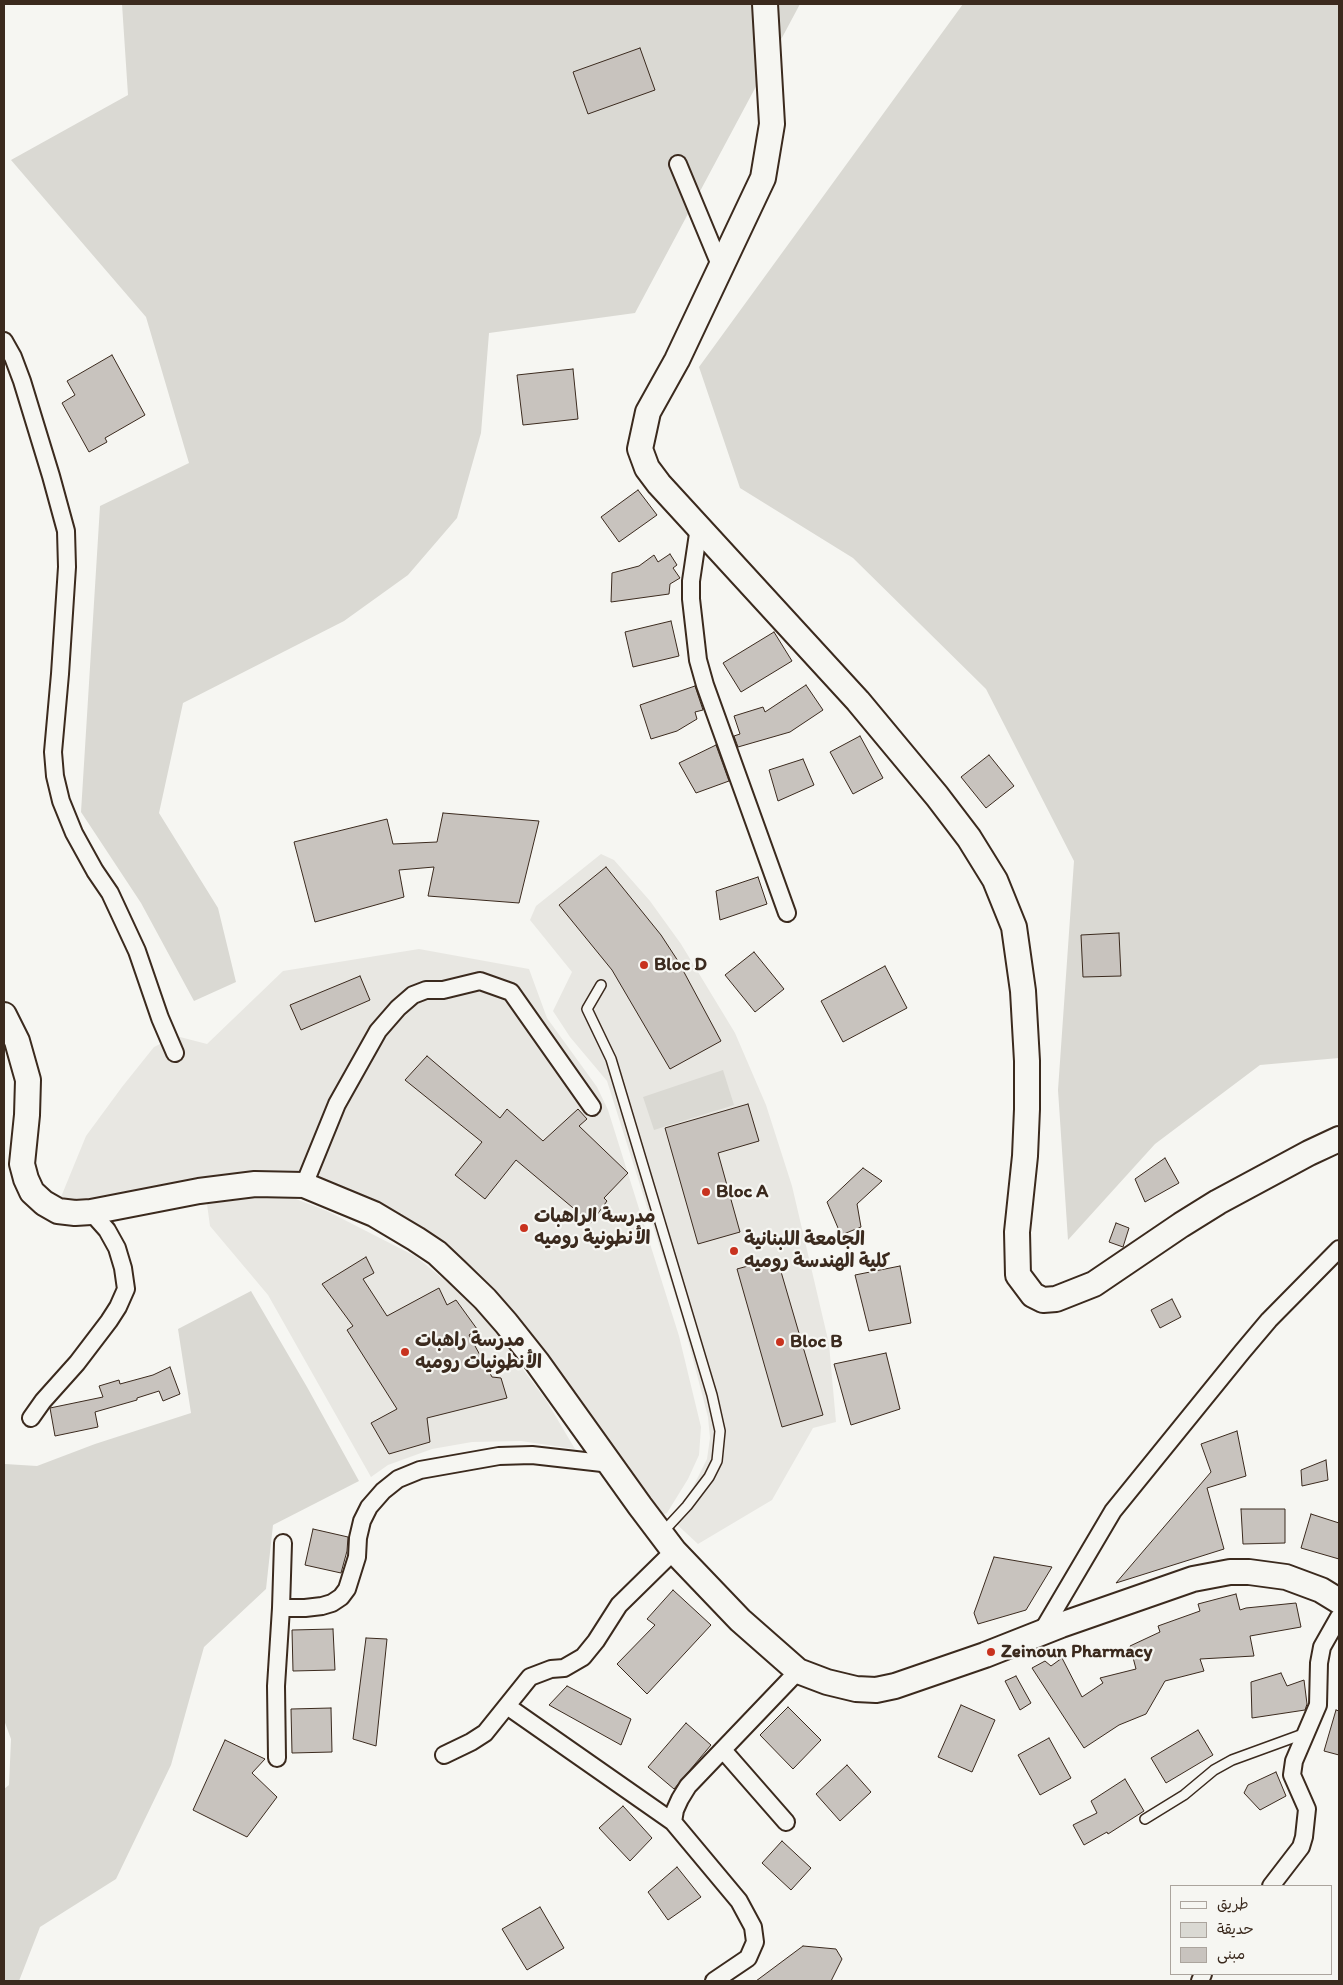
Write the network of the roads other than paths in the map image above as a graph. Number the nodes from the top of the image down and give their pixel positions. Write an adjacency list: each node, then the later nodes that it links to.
1 (765, 4): 3 (street)
2 (678, 164): 3 (street)
3 (720, 266): 5 (street)
4 (4, 341): 9 (street)
5 (700, 527): 6 (street); 11 (street)
6 (787, 914)
7 (600, 985): 18 (lane)
8 (4, 1015): 13 (street)
9 (175, 1053)
10 (592, 1107): 12 (street)
11 (1339, 1139)
12 (304, 1185): 13 (street); 16 (street)
13 (91, 1212): 15 (street)
14 (1339, 1249): 21 (street)
15 (31, 1418)
16 (611, 1464): 18 (street); 20 (street)
17 (283, 1543): 20 (street)
18 (667, 1543): 22 (street); 23 (street)
19 (1339, 1604): 21 (street); 24 (street)
20 (281, 1608): 27 (street)
21 (1040, 1632): 22 (street)
22 (798, 1671): 25 (street)
23 (507, 1706): 26 (street); 29 (street)
24 (1306, 1733): 28 (lane); 31 (street)
25 (723, 1750): 29 (street); 30 (street)
26 (444, 1755)
27 (277, 1758)
28 (1145, 1819)
29 (674, 1822): 32 (street)
30 (786, 1822)
31 (1272, 1885)
32 (714, 1981)

